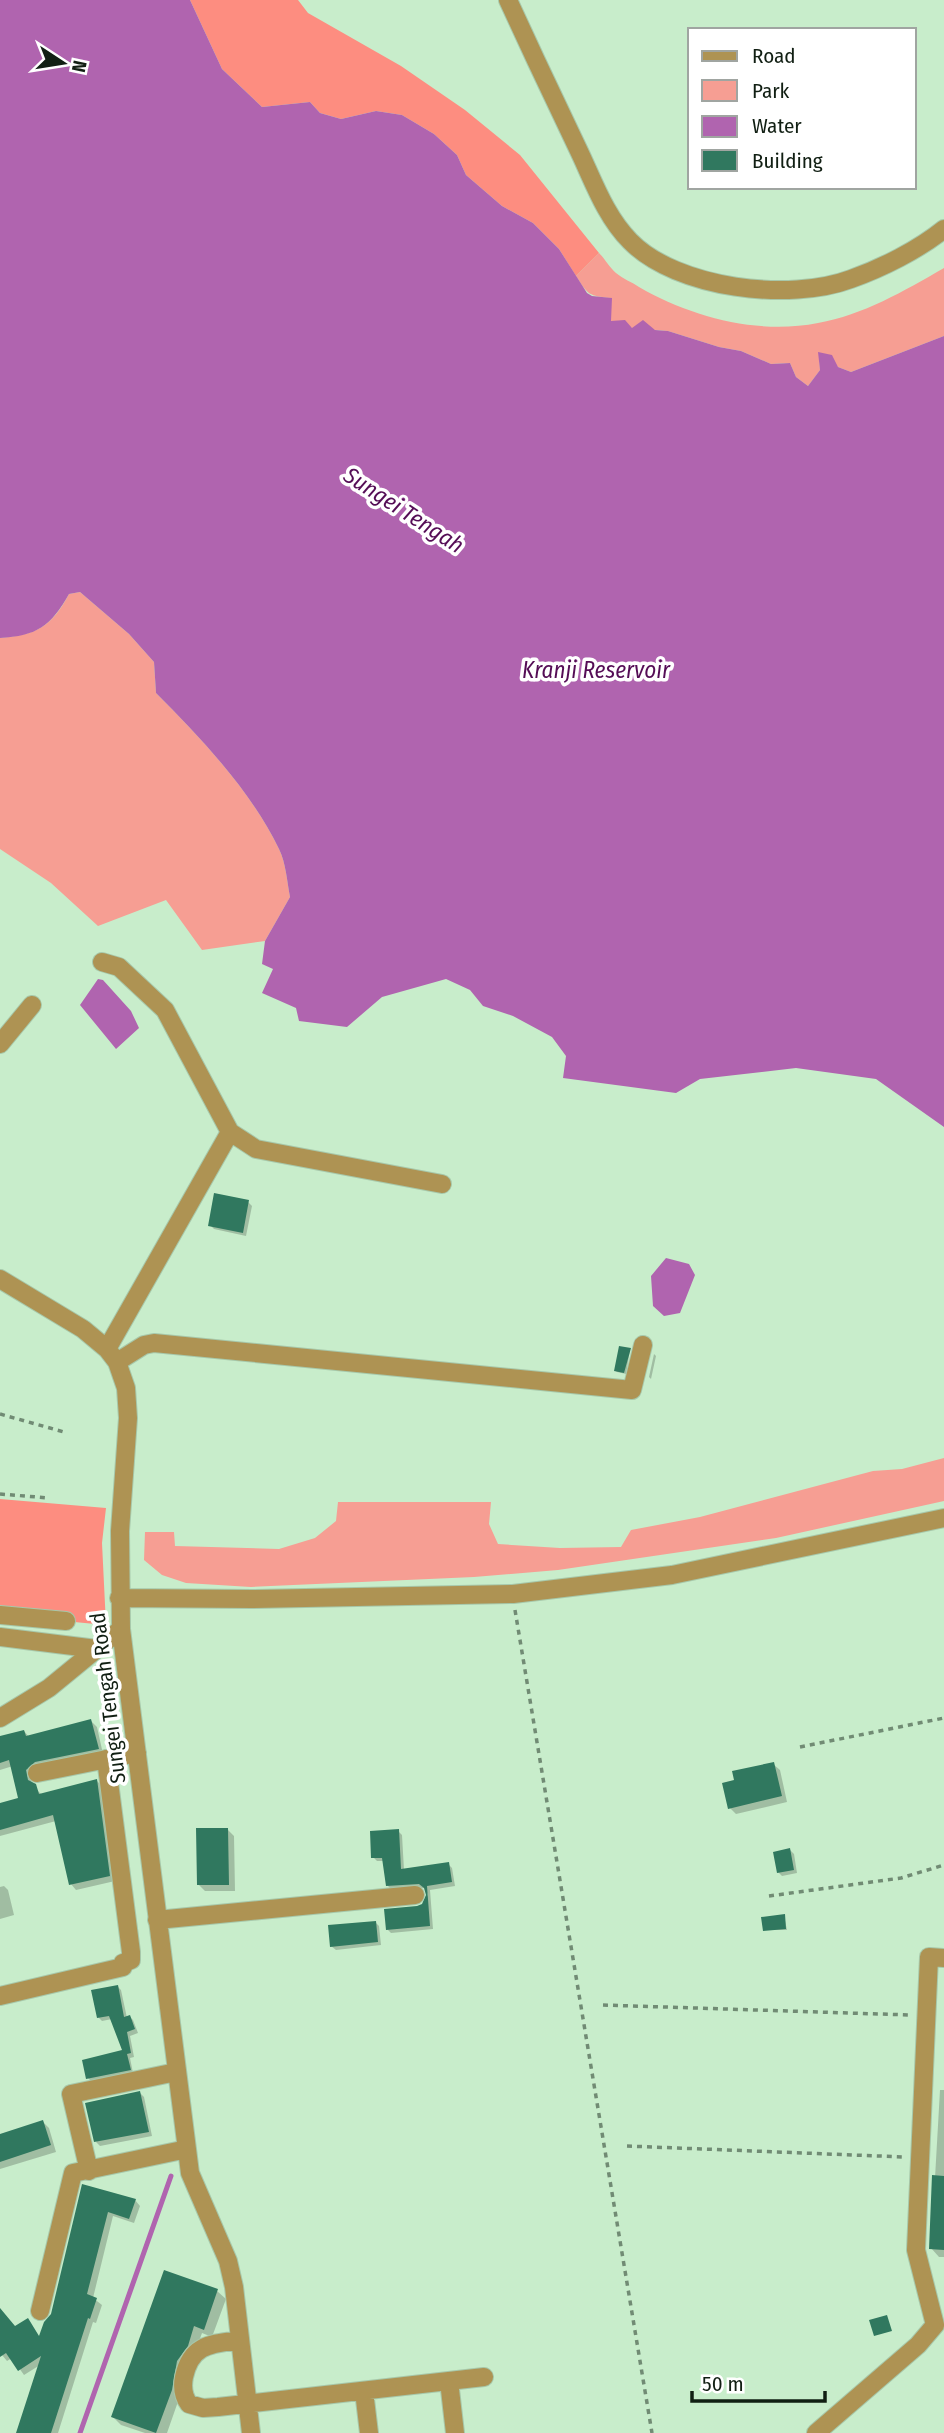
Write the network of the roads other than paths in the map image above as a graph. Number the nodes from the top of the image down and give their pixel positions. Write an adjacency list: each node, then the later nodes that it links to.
1 (508, 0): 2 (street)
2 (944, 229)
3 (102, 962): 6 (street)
4 (32, 1005): 5 (street)
5 (0, 1044)
6 (230, 1132): 7 (street); 10 (street)
7 (442, 1184)
8 (0, 1279): 10 (street)
9 (643, 1345): 10 (street)
10 (112, 1355): 12 (street, Sungei Tengah Road)
11 (944, 1518): 12 (street)
12 (119, 1598): 15 (street, Sungei Tengah Road)
13 (0, 1615): 14 (street)
14 (66, 1621)
15 (121, 1629): 17 (street); 19 (street, Sungei Tengah Road)
16 (0, 1637): 17 (street)
17 (96, 1649): 18 (street)
18 (0, 1718)
19 (137, 1752): 20 (street); 23 (street, Sungei Tengah Road)
20 (106, 1759): 21 (street); 25 (street)
21 (37, 1773)
22 (415, 1895): 23 (street)
23 (157, 1920): 26 (street, Sungei Tengah Road)
24 (944, 1958): 30 (street)
25 (0, 1996)
26 (176, 2072): 27 (street, Sungei Tengah Road); 28 (street)
27 (187, 2150): 28 (street); 31 (street, Sungei Tengah Road)
28 (89, 2171): 29 (street)
29 (40, 2311)
30 (939, 2324): 39 (street)
31 (240, 2340): 35 (street, Sungei Tengah Road); 35 (street)
32 (484, 2377): 33 (street)
33 (449, 2381): 34 (street); 38 (street)
34 (364, 2391): 35 (street); 37 (street)
35 (247, 2404): 36 (street, Sungei Tengah Road)
36 (251, 2433)
37 (369, 2433)
38 (455, 2433)
39 (816, 2433)

